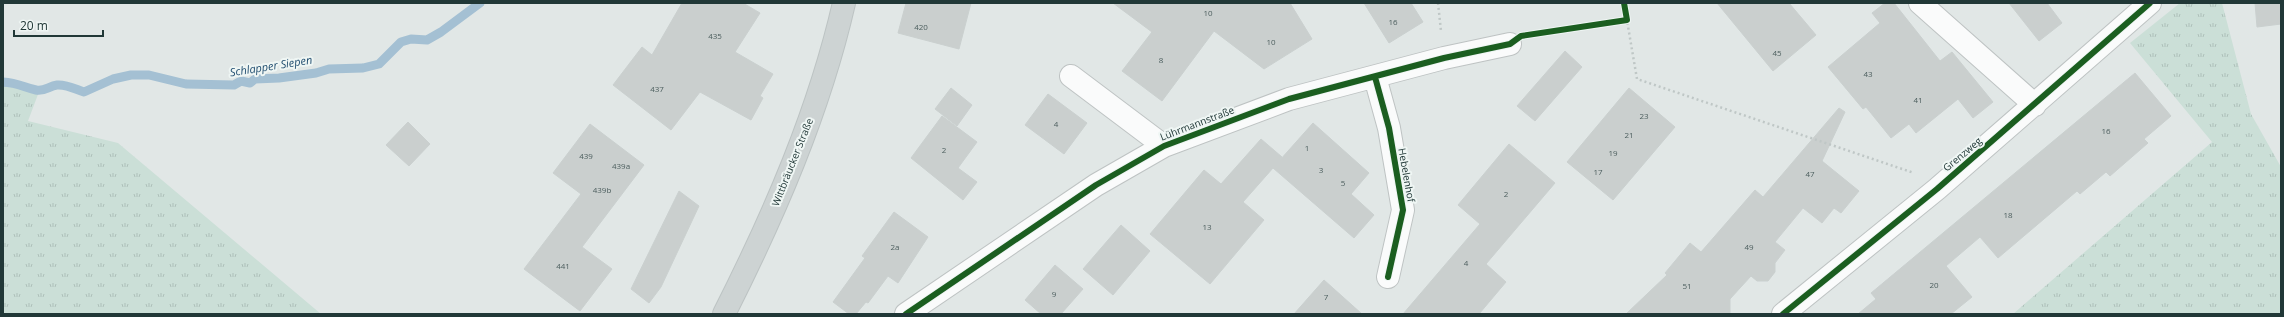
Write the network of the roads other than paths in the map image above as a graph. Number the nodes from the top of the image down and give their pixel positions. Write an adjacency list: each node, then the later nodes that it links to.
1 (844, 3): 10 (main road, Wittbräucker Straße)
2 (1920, 3): 7 (street)
3 (2150, 3): 7 (street, Grenzweg)
4 (1510, 44): 6 (street, Lührmannstraße)
5 (1071, 76): 8 (street, Lührmannstraße)
6 (1375, 77): 8 (street, Lührmannstraße); 9 (street, Hebelenhof)
7 (2035, 105): 12 (street, Grenzweg)
8 (1164, 146): 11 (street, Lührmannstraße)
9 (1388, 277)
10 (724, 314)
11 (906, 314)
12 (1783, 314)

